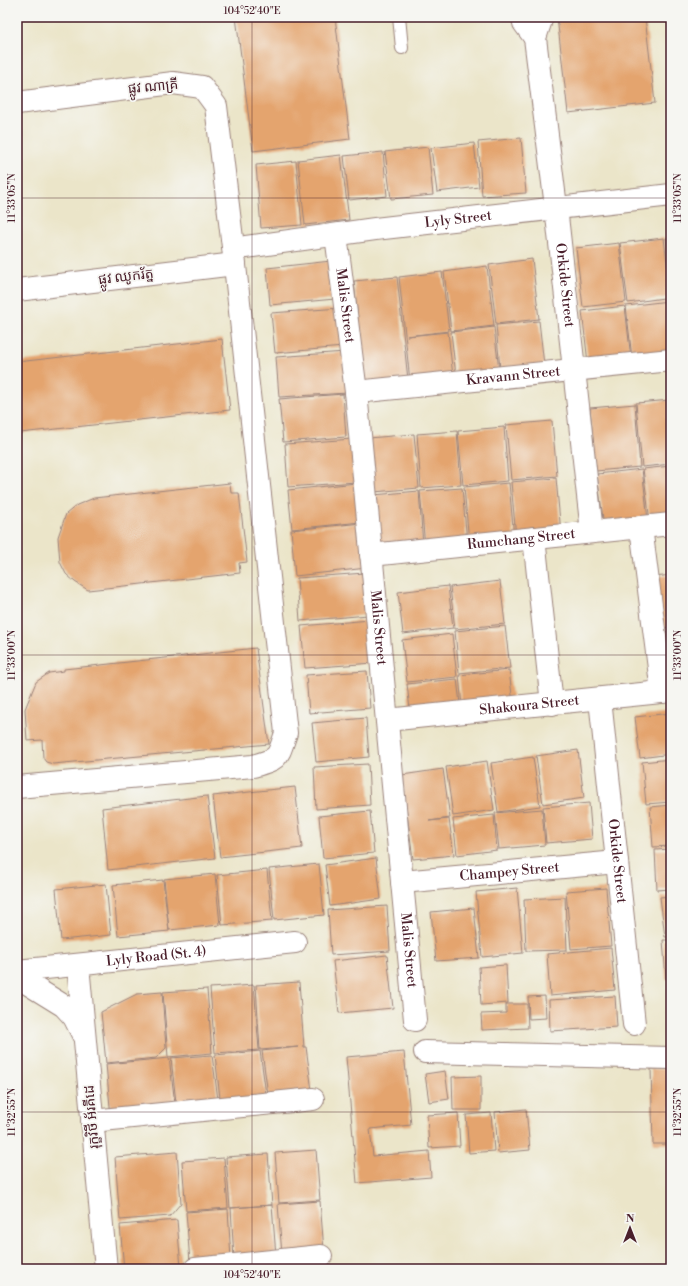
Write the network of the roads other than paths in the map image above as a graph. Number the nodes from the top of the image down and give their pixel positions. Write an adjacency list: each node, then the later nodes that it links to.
1 (398, 17): 5 (lane)
2 (523, 17): 4 (street, Orkide Street)
3 (541, 17): 4 (street, Orkide Street)
4 (535, 38): 8 (street, Orkide Street)
5 (402, 48)
6 (17, 103): 10 (street, ផ្លូវ ណាគ្រី)
7 (671, 195): 8 (street, Lyly Street)
8 (556, 207): 9 (street, Lyly Street); 13 (street, Orkide Street)
9 (336, 235): 10 (street, Lyly Street); 14 (street, Malis Street)
10 (241, 255): 11 (street, ផ្លូវ ឈូករ័ត្ន); 24 (street, ផ្លូវ ណាគ្រី)
11 (17, 290)
12 (671, 360): 13 (street, Kravann Street)
13 (574, 370): 14 (street, Kravann Street); 17 (street, Orkide Street)
14 (356, 392): 19 (street, Malis Street)
15 (671, 524): 16 (street, Rumchang Street)
16 (641, 527): 17 (street, Rumchang Street); 20 (street)
17 (592, 532): 18 (street, Rumchang Street)
18 (534, 538): 19 (street, Rumchang Street); 22 (street)
19 (371, 555): 23 (street, Malis Street)
20 (666, 692): 21 (street, Shakoura Street)
21 (600, 699): 22 (street, Shakoura Street); 25 (street, Orkide Street)
22 (552, 704): 23 (street, Shakoura Street)
23 (387, 720): 26 (street, Malis Street)
24 (17, 787)
25 (617, 862): 26 (street, Champey Street); 32 (street, Orkide Street)
26 (402, 882): 31 (street, Malis Street)
27 (295, 942): 28 (street, Lyly Road (St. 4))
28 (78, 965): 29 (street, Lyly Road (St. 4)); 33 (street, រុក្ខវិថី អ័រគីដេ)
29 (17, 971)
30 (17, 977): 33 (street)
31 (415, 1020)
32 (634, 1024)
33 (85, 1038): 37 (street, រុក្ខវិថី អ័រគីដេ)
34 (425, 1052): 35 (street)
35 (671, 1058)
36 (313, 1099): 37 (street)
37 (92, 1121): 39 (street, រុក្ខវិថី អ័រគីដេ)
38 (321, 1256): 40 (street)
39 (106, 1269)
40 (195, 1269)

